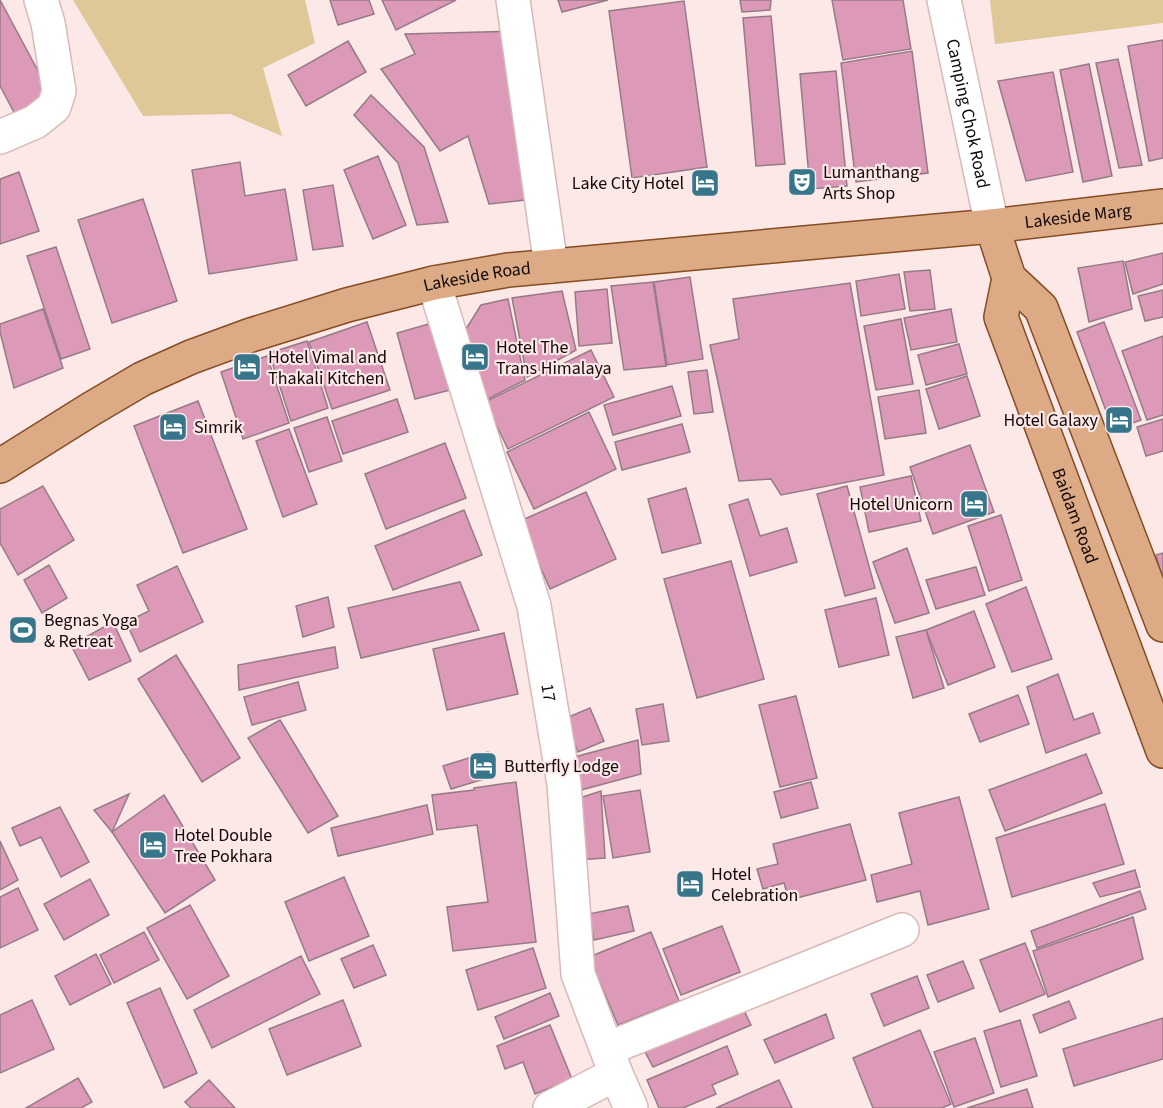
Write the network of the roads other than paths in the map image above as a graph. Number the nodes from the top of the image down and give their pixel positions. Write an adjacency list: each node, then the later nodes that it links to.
1 (41, 0): 4 (street)
2 (513, 0): 7 (street)
3 (944, 0): 6 (street, Camping Chok Road)
4 (0, 137)
5 (1163, 206): 6 (main road, Lakeside Marg)
6 (992, 226): 7 (main road, Lakeside Road); 8 (main road, Baidam Road)
7 (551, 266): 9 (main road, Lakeside Road)
8 (1009, 278): 11 (main road, Baidam Road); 12 (main road, Baidam Road)
9 (434, 283): 10 (main road, Lakeside Road); 14 (street, 17 / 17)
10 (0, 466)
11 (1163, 625)
12 (1163, 751)
13 (902, 930): 14 (street)
14 (611, 1062): 15 (street); 16 (street, 17 / 17)
15 (550, 1108)
16 (631, 1108)

